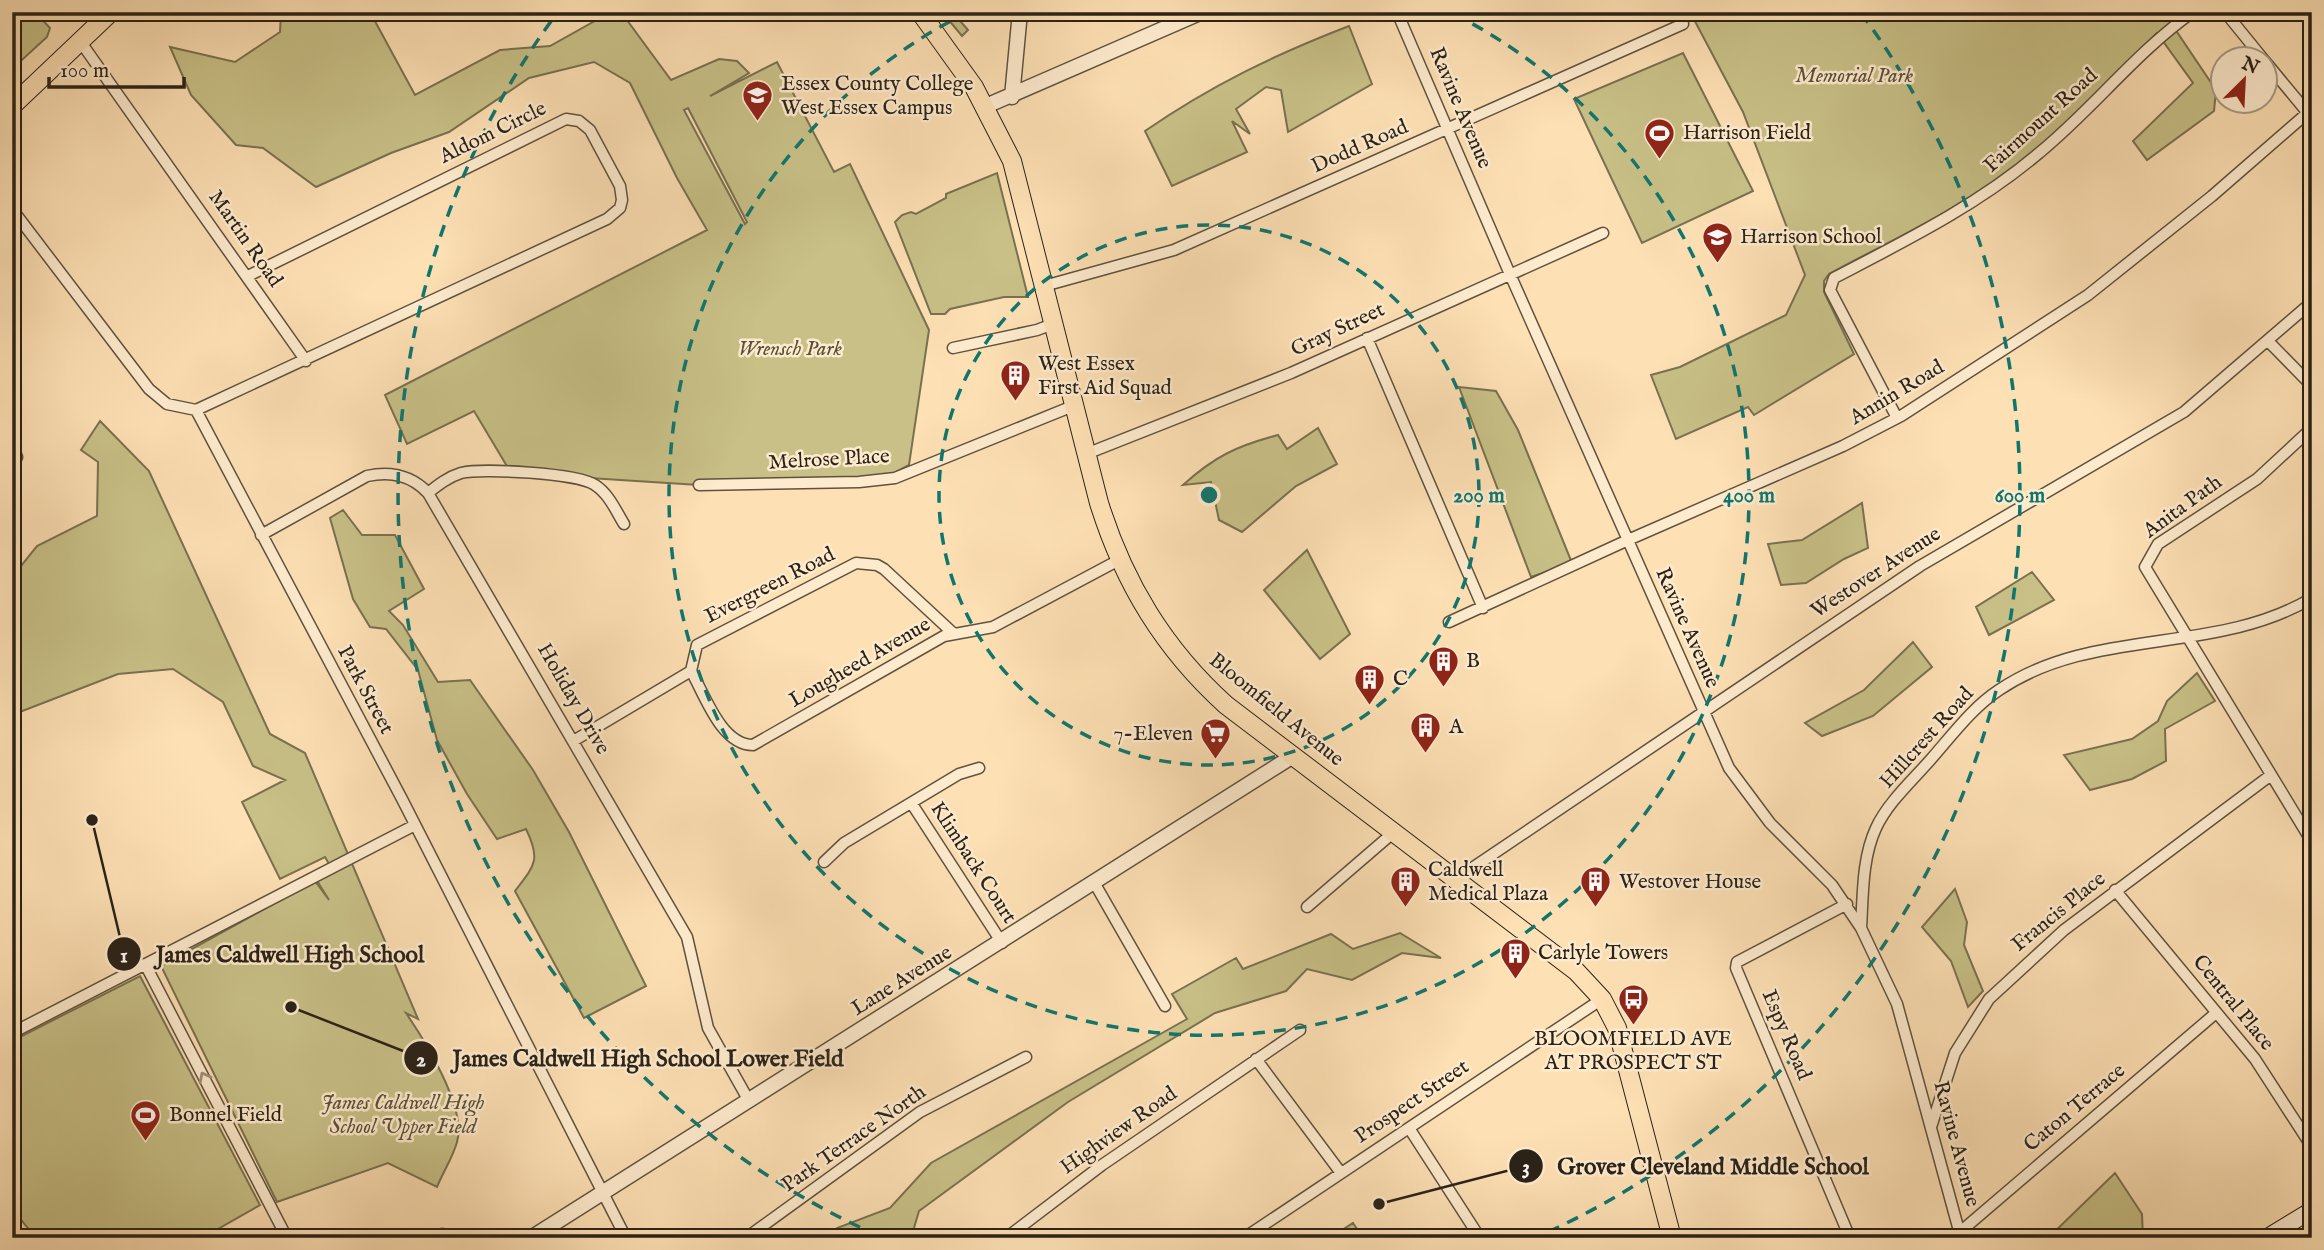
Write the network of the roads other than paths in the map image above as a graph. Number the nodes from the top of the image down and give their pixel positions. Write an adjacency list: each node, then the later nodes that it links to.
1 (110, 12): 9 (main road)
2 (920, 12): 14 (main road, Bloomfield Avenue)
3 (1020, 12): 12 (street)
4 (1202, 12): 12 (street)
5 (1397, 12): 16 (street, Ravine Avenue)
6 (2193, 12): 31 (street, Fairmount Road)
7 (2225, 12): 10 (street)
8 (1684, 24): 16 (street, Dodd Road)
9 (80, 41): 13 (main road); 20 (street, Martin Road)
10 (2253, 46)
11 (2278, 76): 15 (street)
12 (1012, 97): 14 (street)
13 (12, 106)
14 (986, 106): 21 (main road, Bloomfield Avenue)
15 (2310, 113): 31 (street, Annin Road)
16 (1448, 130): 19 (street, Ravine Avenue); 21 (street, Dodd Road)
17 (12, 208): 30 (street)
18 (1603, 233): 19 (street, Gray Street)
19 (1509, 272): 24 (street, Gray Street); 40 (street, Ravine Avenue)
20 (248, 276): 27 (street, Martin Road); 27 (street, Aldom Circle)
21 (1044, 285): 23 (main road, Bloomfield Avenue)
22 (2312, 302): 25 (street, Westover Avenue)
23 (1053, 324): 26 (street); 29 (main road, Bloomfield Avenue)
24 (1367, 338): 34 (street, Gray Street); 43 (street)
25 (2268, 341): 28 (street); 48 (street, Westover Avenue)
26 (953, 348)
27 (306, 361): 30 (street)
28 (2312, 386)
29 (1073, 406): 34 (main road, Bloomfield Avenue); 36 (street, Melrose Place)
30 (196, 410): 39 (street, Park Street)
31 (1897, 418): 40 (street, Annin Road)
32 (2312, 428): 46 (street, Anita Path)
33 (12, 444): 35 (street)
34 (1086, 454): 41 (main road, Bloomfield Avenue)
35 (12, 467)
36 (699, 485)
37 (428, 493): 38 (street); 39 (street, Holiday Drive); 49 (street, Holiday Drive)
38 (624, 524)
39 (261, 535): 54 (street, Park Street)
40 (1628, 540): 43 (street, Annin Road); 48 (street, Ravine Avenue)
41 (1119, 560): 45 (street, Lougheed Avenue); 50 (main road, Bloomfield Avenue)
42 (2312, 598): 46 (street, Hillcrest Road)
43 (1483, 608): 44 (street, Annin Road)
44 (1449, 622)
45 (954, 634): 47 (street, Evergreen Road); 47 (street, Lougheed Avenue)
46 (2186, 639): 52 (street, Anita Path); 63 (street, Hillcrest Road)
47 (691, 671): 49 (street)
48 (1703, 710): 58 (street, Westover Avenue); 61 (street, Ravine Avenue)
49 (575, 740): 73 (street, Holiday Drive)
50 (1293, 756): 55 (main road, Bloomfield Avenue); 59 (street, Lane Avenue)
51 (979, 768): 53 (street, Klimback Court)
52 (2271, 775): 56 (street, Anita Path); 60 (street, Francis Place)
53 (912, 804): 57 (street, Klimback Court); 64 (street, Klimback Court)
54 (415, 825): 65 (street); 78 (street, Park Street)
55 (1394, 832): 58 (main road, Bloomfield Avenue); 62 (street)
56 (2312, 842)
57 (824, 862)
58 (1456, 879): 66 (main road, Bloomfield Avenue)
59 (1095, 884): 64 (street, Lane Avenue); 67 (street)
60 (2115, 890): 68 (street, Central Place); 74 (street, Francis Place)
61 (1847, 904): 63 (street, Ravine Avenue); 91 (street, Espy Road)
62 (1307, 907)
63 (1861, 928): 74 (street, Ravine Avenue)
64 (1002, 943): 73 (street, Lane Avenue)
65 (145, 964): 70 (street); 83 (street, one-way to 65)
66 (1602, 999): 75 (street, Prospect Street); 90 (main road, Bloomfield Avenue)
67 (1165, 1006)
68 (2216, 1013): 76 (street, Central Place); 81 (street, Caton Terrace)
69 (1300, 1030): 72 (street, Highview Road)
70 (12, 1033)
71 (1026, 1057): 86 (street, Park Terrace North)
72 (1256, 1059): 77 (street); 87 (street, Highview Road)
73 (749, 1101): 78 (street, Lane Avenue)
74 (1931, 1127): 81 (street, Ravine Avenue)
75 (1409, 1128): 77 (street, Prospect Street); 89 (street)
76 (2312, 1147)
77 (1341, 1173): 88 (street, Prospect Street)
78 (602, 1192): 84 (street, Lane Avenue); 85 (street, Park Street)
79 (2312, 1210): 92 (main road)
80 (12, 1232): 82 (street)
81 (1961, 1235)
82 (17, 1238)
83 (286, 1238)
84 (531, 1238)
85 (626, 1238)
86 (746, 1238)
87 (1006, 1238)
88 (1244, 1238)
89 (1480, 1238)
90 (1672, 1238)
91 (1850, 1238)
92 (2266, 1238)

